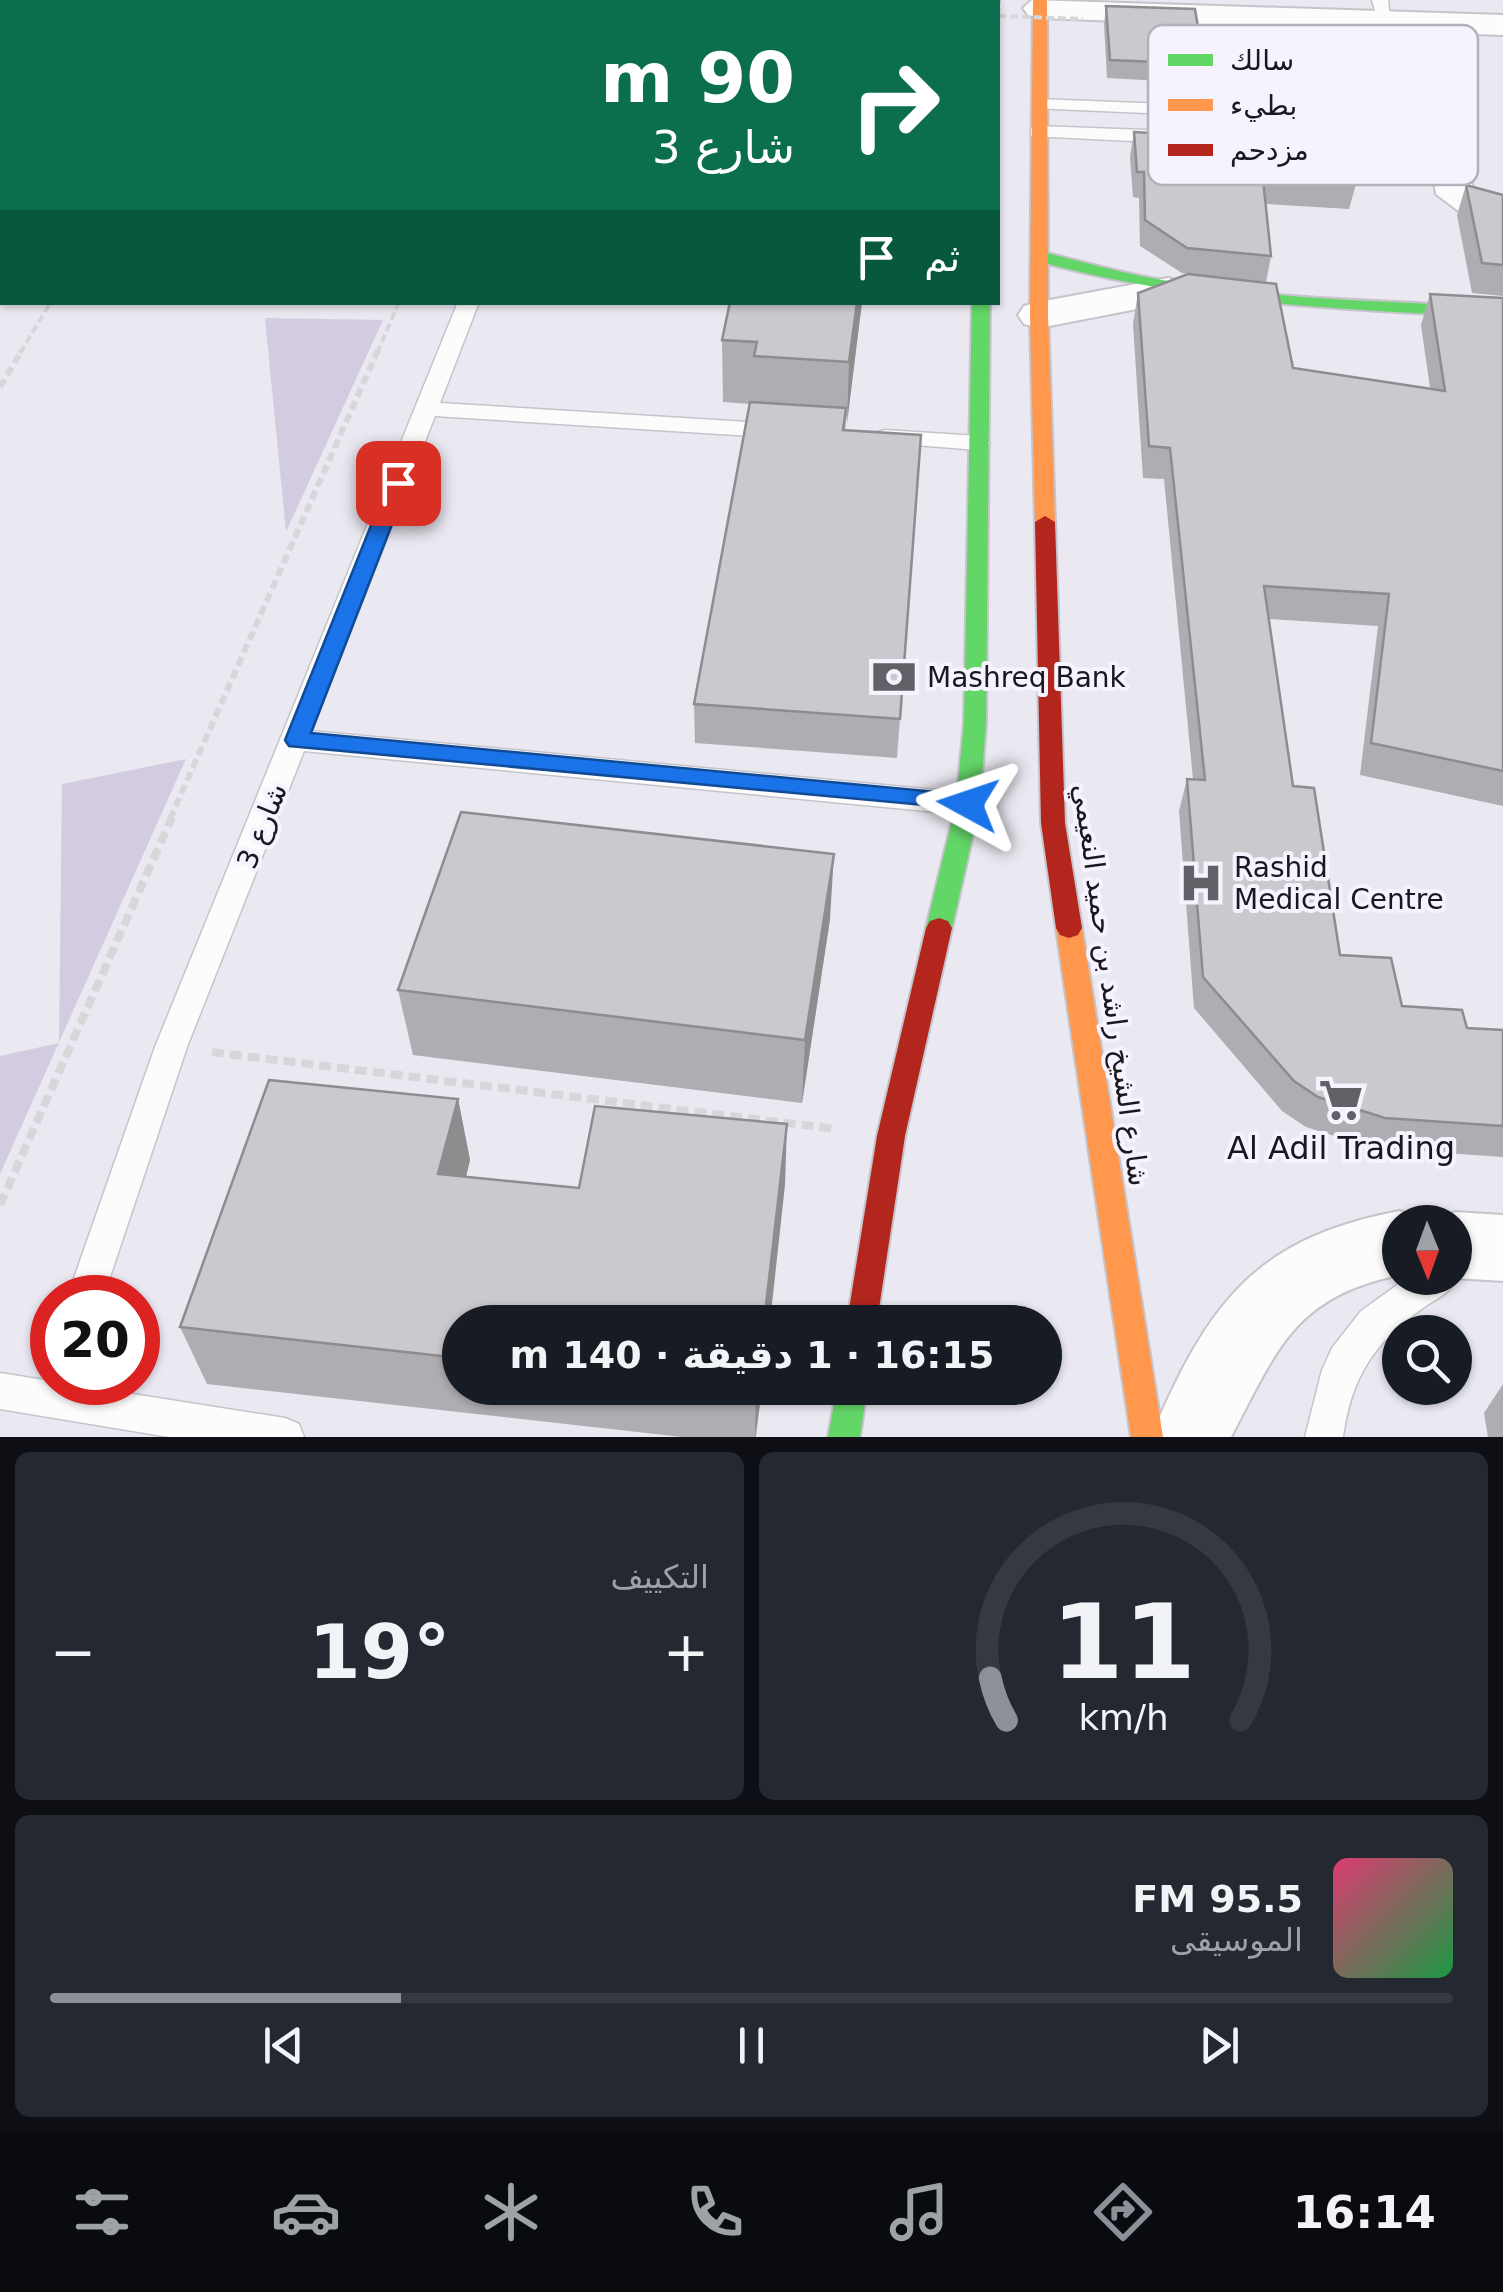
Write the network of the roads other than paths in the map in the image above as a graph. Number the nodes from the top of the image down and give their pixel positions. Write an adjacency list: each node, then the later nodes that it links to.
1 (1040, 4): 2 (street); 6 (main road, شارع الشيخ راشد بن حميد النعيمي)
2 (1382, 10): 4 (street)
3 (1490, 16): 4 (street)
4 (1424, 22): 5 (street)
5 (1425, 25)
6 (1038, 104): 7 (lane); 8 (main road, شارع الشيخ راشد بن حميد النعيمي)
7 (1148, 108)
8 (1038, 132): 9 (lane); 12 (main road, شارع الشيخ راشد بن حميد النعيمي)
9 (1148, 135)
10 (1453, 185): 11 (street)
11 (1503, 211)
12 (1039, 256): 13 (main road); 17 (main road, شارع الشيخ راشد بن حميد النعيمي)
13 (1168, 291): 16 (main road); 17 (street)
14 (468, 305): 18 (lane, شارع 3)
15 (981, 305): 21 (main road)
16 (1503, 312)
17 (1040, 315): 34 (main road, شارع الشيخ راشد بن حميد النعيمي)
18 (427, 409): 19 (lane); 22 (lane, شارع 3)
19 (801, 432)
20 (860, 436): 21 (lane)
21 (978, 443): 23 (main road)
22 (297, 740): 23 (lane); 25 (lane, شارع 3)
23 (968, 804): 27 (main road)
24 (1382, 1245): 35 (street)
25 (93, 1275)
26 (1411, 1295): 36 (lane)
27 (865, 1305)
28 (0, 1391): 29 (lane)
29 (30, 1391)
30 (123, 1405): 33 (lane)
31 (848, 1405): 32 (main road)
32 (841, 1434)
33 (286, 1437)
34 (1147, 1437)
35 (1190, 1437)
36 (1324, 1437)

